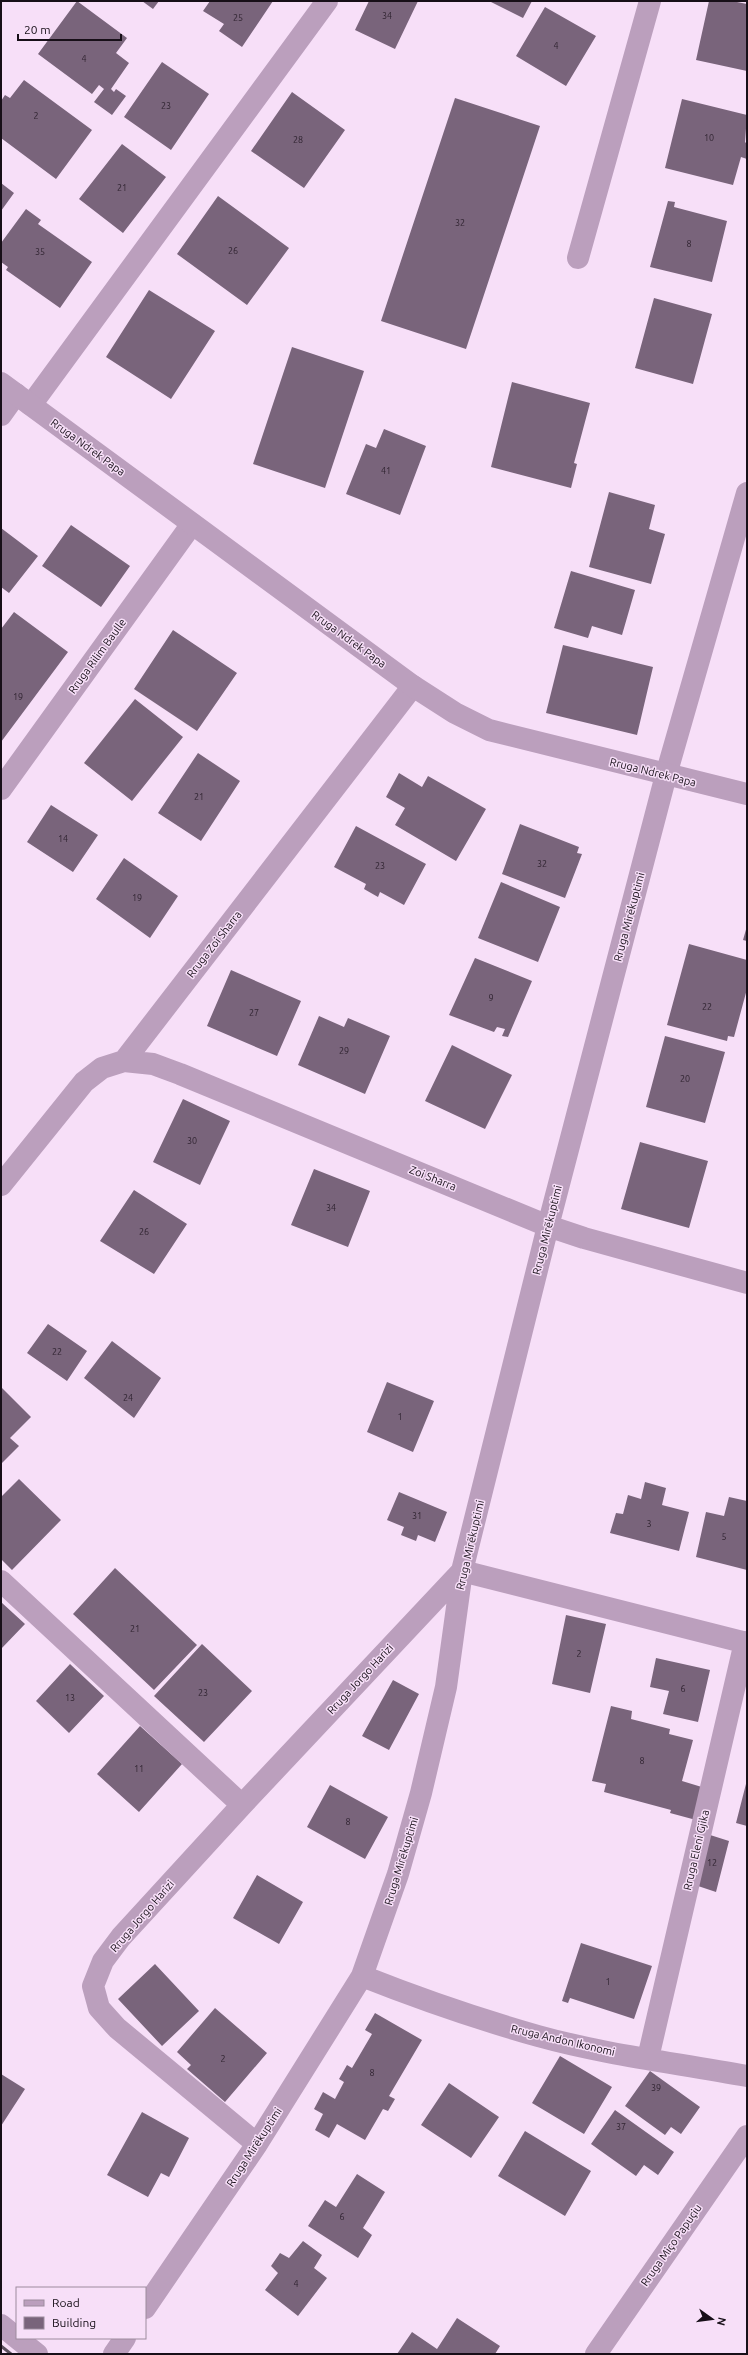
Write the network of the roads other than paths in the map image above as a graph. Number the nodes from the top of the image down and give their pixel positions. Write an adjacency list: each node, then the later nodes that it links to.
1 (326, 1): 4 (street)
2 (650, 1): 3 (street)
3 (578, 258)
4 (16, 394): 5 (street); 7 (street, Rruga Ndrek Papa)
5 (1, 415)
6 (747, 493): 9 (street, Rruga Mirëkuptimi)
7 (192, 524): 8 (street, Rruga Ndrek Papa); 10 (street, Rruga Rilim Baulle)
8 (414, 686): 9 (street, Rruga Ndrek Papa); 12 (street, Rruga Zoi Sharra)
9 (666, 775): 11 (street, Rruga Ndrek Papa); 14 (street, Rruga Mirëkuptimi)
10 (1, 789)
11 (747, 794)
12 (124, 1061): 13 (street); 14 (street, Zoi Sharra)
13 (1, 1185)
14 (548, 1226): 15 (street, Zoi Sharra); 16 (street, Rruga Mirëkuptimi)
15 (747, 1284)
16 (462, 1571): 18 (street, Rruga Eleni Gjika); 19 (street, Rruga Jorgo Harizi); 20 (street, Rruga Mirëkuptimi)
17 (1, 1581): 19 (street)
18 (746, 1642): 21 (street, Rruga Eleni Gjika)
19 (242, 1805): 24 (street, Rruga Jorgo Harizi)
20 (362, 1976): 21 (street, Rruga Andon Ikonomi); 24 (street, Rruga Mirëkuptimi)
21 (648, 2058): 22 (street, Rruga Andon Ikonomi)
22 (747, 2076)
23 (747, 2136): 32 (street, Rruga Miço Papuçiu)
24 (257, 2144): 25 (street, Rruga Mirëkuptimi)
25 (146, 2307)
26 (1, 2324): 27 (street)
27 (16, 2337)
28 (18, 2339): 30 (street)
29 (124, 2339): 31 (street)
30 (37, 2354)
31 (114, 2354)
32 (596, 2354)

